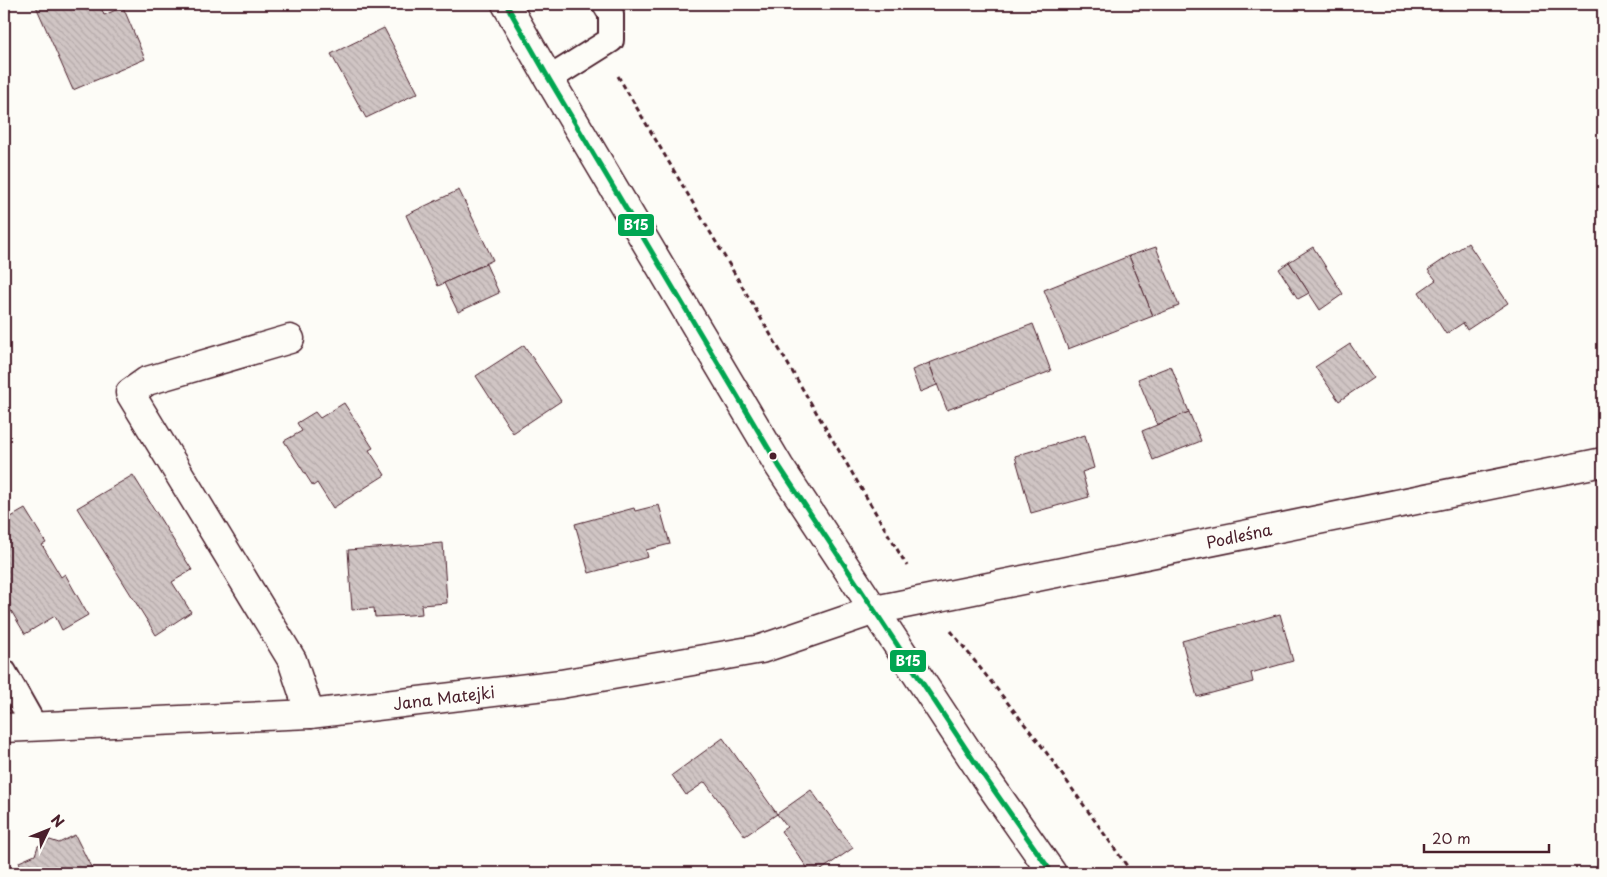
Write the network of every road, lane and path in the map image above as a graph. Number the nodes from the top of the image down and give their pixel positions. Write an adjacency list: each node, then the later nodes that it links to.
1 (506, 4): 4 (street)
2 (605, 4): 3 (lane)
3 (602, 47): 4 (lane); 7 (path)
4 (549, 79): 8 (street)
5 (290, 339): 10 (street)
6 (1603, 462): 7 (street, Podleśna)
7 (927, 600): 8 (street, Podleśna); 14 (path)
8 (875, 610): 10 (street, Jana Matejki); 13 (street)
9 (4, 672): 11 (lane)
10 (310, 714): 11 (street, Jana Matejki)
11 (35, 727): 12 (street, Jana Matejki)
12 (4, 728)
13 (1052, 873)
14 (1132, 873)

